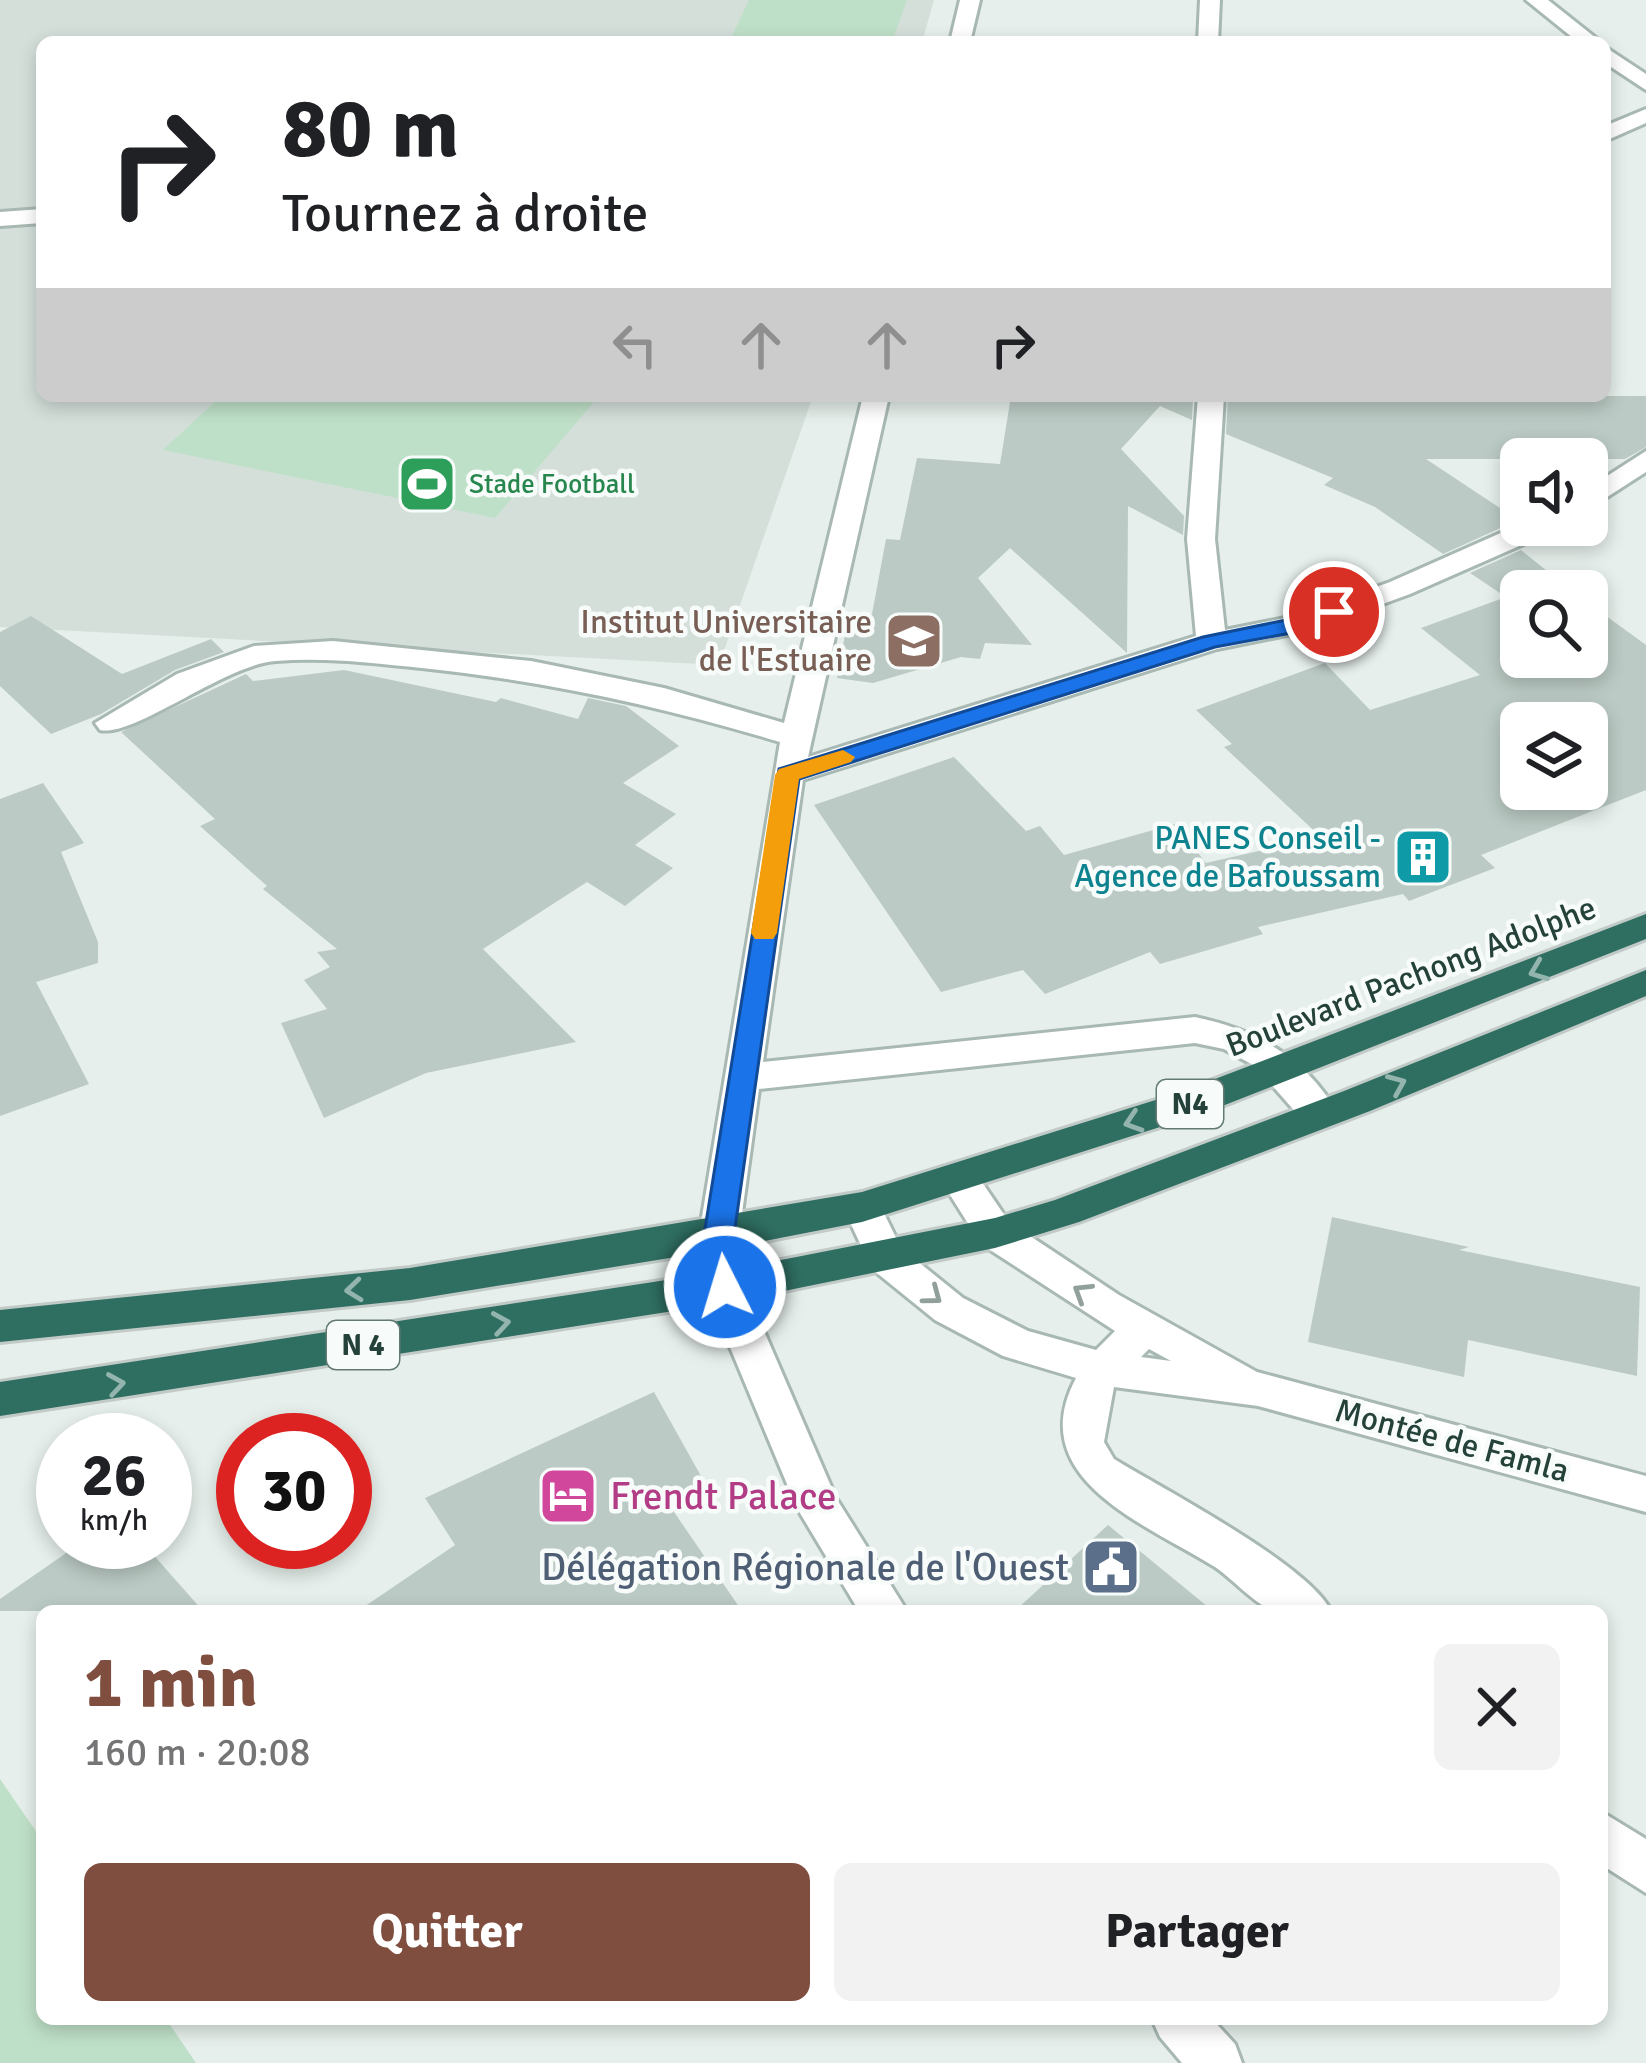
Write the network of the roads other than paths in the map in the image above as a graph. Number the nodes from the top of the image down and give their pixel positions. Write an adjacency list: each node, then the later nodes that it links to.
1 (970, 0): 4 (street)
2 (1210, 0): 5 (street)
3 (1536, 0): 6 (street)
4 (961, 36)
5 (1208, 36)
6 (1583, 36)
7 (1611, 57): 8 (street)
8 (1646, 83)
9 (1646, 115): 10 (street)
10 (1611, 131)
11 (36, 216): 12 (street)
12 (0, 219)
13 (875, 402): 20 (street)
14 (1211, 402): 18 (street)
15 (1646, 459): 16 (street)
16 (1608, 487)
17 (1500, 543): 18 (street)
18 (1211, 641): 21 (street)
19 (111, 723): 20 (street)
20 (796, 736): 21 (street)
21 (788, 775): 25 (street)
22 (1646, 926): 24 (highway, Boulevard Pachong Adolphe / N4, one-way to 24)
23 (1646, 982): 26 (highway, N4, one-way to 23)
24 (1285, 1067): 25 (street); 26 (street); 27 (highway, Boulevard Pachong Adolphe / N4, one-way to 27)
25 (743, 1077): 30 (street)
26 (1320, 1114): 29 (highway, N4)
27 (959, 1179): 28 (highway, Boulevard Pachong Adolphe / N4); 29 (street, Montée de Famla)
28 (862, 1207): 30 (highway, Boulevard Pachong Adolphe / N4); 31 (street, Montée de Famla)
29 (995, 1233): 31 (highway, N4); 34 (street, Montée de Famla, one-way to 29)
30 (719, 1235): 32 (street); 33 (highway, N 4, one-way to 33)
31 (886, 1258): 32 (highway, N4); 35 (street, Montée de Famla, one-way to 35)
32 (725, 1287): 37 (highway, N 4, one-way to 32); 39 (street)
33 (0, 1326)
34 (1144, 1328): 35 (street); 36 (street, Montée de Famla)
35 (1103, 1370): 36 (street, Montée de Famla); 40 (street)
36 (1258, 1389): 38 (street, Montée de Famla)
37 (0, 1399)
38 (1646, 1494)
39 (880, 1605)
40 (1299, 1605)
41 (1608, 1840): 42 (street)
42 (1646, 1869)
43 (1183, 2025): 44 (street)
44 (1216, 2063)

